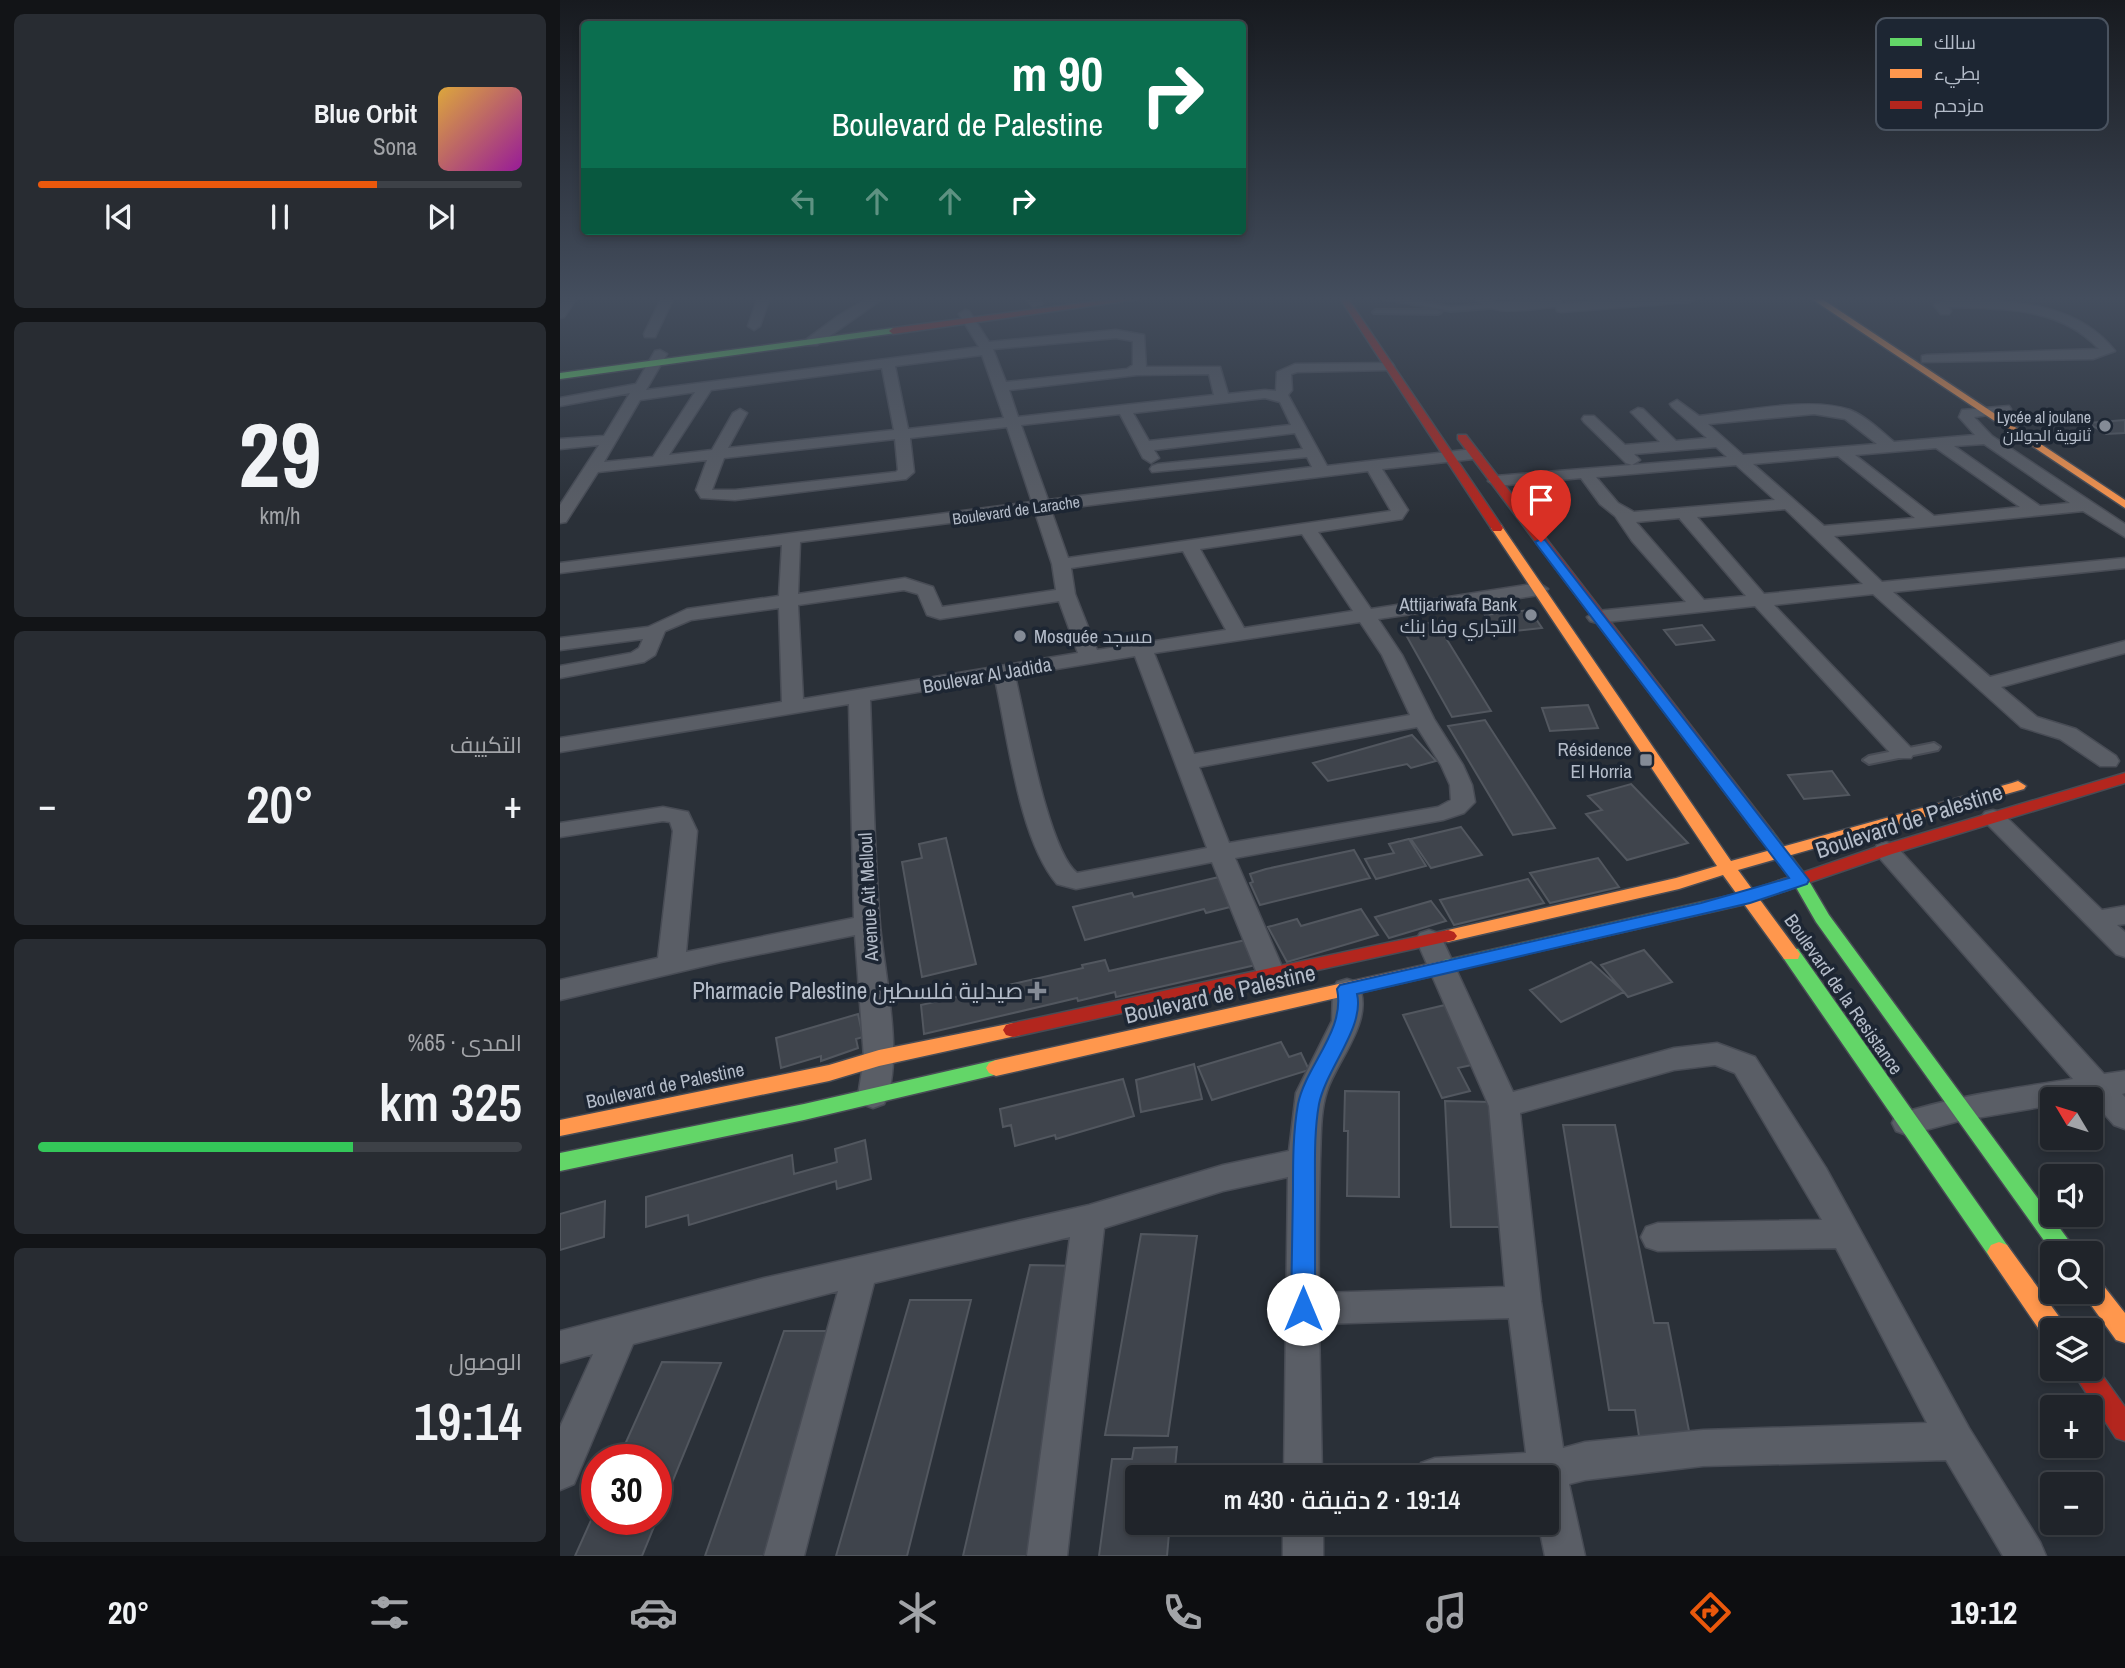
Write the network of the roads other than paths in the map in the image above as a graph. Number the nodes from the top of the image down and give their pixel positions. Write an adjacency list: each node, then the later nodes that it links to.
1 (594, 370): 11 (main road)
2 (650, 370): 14 (street)
3 (838, 370): 12 (street)
4 (889, 370): 29 (street)
5 (994, 370): 13 (street)
6 (1291, 370): 15 (street)
7 (1389, 370): 43 (main road, Boulevard de la Resistance)
8 (1919, 370): 21 (main road)
9 (1943, 370): 20 (main road)
10 (1136, 371): 13 (street); 16 (street)
11 (560, 376)
12 (706, 387): 14 (street); 44 (street)
13 (1001, 387): 27 (street)
14 (638, 391): 17 (street); 32 (street)
15 (1280, 396): 16 (street); 28 (street)
16 (1222, 398): 19 (street)
17 (560, 402)
18 (1677, 404): 26 (street)
19 (1124, 409): 27 (street); 35 (street)
20 (2004, 409): 21 (street); 53 (main road)
21 (1980, 411): 30 (street); 56 (main road)
22 (1638, 412): 36 (street)
23 (740, 413): 42 (street)
24 (1589, 419): 38 (street)
25 (1451, 421): 41 (main road, Boulevard de la Resistance)
26 (1697, 421): 33 (street); 37 (street)
27 (1012, 422): 29 (street); 58 (street)
28 (1300, 428): 35 (street); 39 (street)
29 (902, 434): 42 (street); 42 (street)
30 (1987, 439): 34 (street); 57 (street)
31 (560, 440): 32 (street)
32 (608, 440): 47 (street)
33 (1718, 442): 36 (street); 45 (street)
34 (1940, 444): 37 (street); 59 (street)
35 (1145, 446): 48 (street)
36 (1673, 446): 38 (street)
37 (1893, 449): 40 (street)
38 (1621, 450): 49 (street)
39 (1313, 452): 48 (street); 50 (street)
40 (1843, 453): 45 (street); 63 (street)
41 (1473, 454): 43 (street, Boulevard de Larache); 52 (main road, Boulevard de la Resistance)
42 (717, 455): 44 (street)
43 (1449, 457): 46 (street, Boulevard de Larache); 73 (main road, Boulevard de la Resistance)
44 (657, 462): 47 (street)
45 (1740, 462): 49 (street); 55 (street)
46 (1372, 465): 50 (street, Boulevard de Larache); 64 (street)
47 (593, 468): 62 (street)
48 (1157, 469): 54 (street)
49 (1641, 469): 51 (street)
50 (1321, 470): 54 (street, Boulevard de Larache)
51 (1586, 474): 52 (street); 60 (street)
52 (1496, 481): 80 (main road, Boulevard de la Resistance)
53 (2125, 488)
54 (1169, 489): 58 (street, Boulevard de Larache)
55 (1788, 504): 61 (street); 65 (street)
56 (2125, 505)
57 (2086, 506): 59 (street); 66 (street)
58 (1042, 507): 67 (street, Boulevard de Larache); 69 (street)
59 (2035, 510): 63 (street)
60 (1623, 515): 61 (street); 78 (street)
61 (1686, 515): 77 (street)
62 (560, 517)
63 (1930, 520): 65 (street)
64 (1307, 528): 68 (street); 79 (street)
65 (1820, 532): 74 (street)
66 (2125, 532)
67 (791, 540): 71 (street, Boulevard de Larache); 76 (street)
68 (1188, 544): 69 (street); 82 (street)
69 (1061, 564): 75 (street)
70 (2116, 564): 72 (street); 74 (street)
71 (560, 568)
72 (2125, 576)
73 (1539, 589): 79 (street, Boulevar Al Jadida); 107 (main road, Boulevard de la Resistance)
74 (1878, 589): 77 (street); 89 (street)
75 (1066, 594): 76 (street); 86 (street)
76 (788, 602): 81 (street); 91 (street)
77 (1761, 602): 78 (street); 95 (street)
78 (1700, 607): 80 (street)
79 (1369, 616): 82 (street, Boulevar Al Jadida); 92 (street)
80 (1597, 617): 105 (main road, Boulevard de la Resistance)
81 (655, 632): 83 (street); 87 (street)
82 (1238, 635): 85 (street, Boulevar Al Jadida)
83 (560, 643)
84 (2125, 647): 89 (street)
85 (1142, 649): 86 (street, Boulevar Al Jadida); 98 (street)
86 (1090, 658): 88 (street, Boulevar Al Jadida)
87 (560, 672)
88 (1004, 672): 90 (street, Boulevar Al Jadida); 106 (street)
89 (1984, 685): 96 (street)
90 (859, 697): 91 (street, Boulevar Al Jadida); 112 (street, Avenue Ait Melloul)
91 (793, 708): 93 (street, Boulevar Al Jadida)
92 (1423, 719): 98 (street); 106 (street)
93 (560, 745)
94 (1934, 747): 95 (lane)
95 (1903, 753): 97 (lane)
96 (2117, 759): 99 (main road)
97 (1869, 760)
98 (1187, 762): 106 (street)
99 (2084, 768)
100 (2125, 778): 102 (main road, Boulevard de Palestine)
101 (2034, 782): 105 (main road, Boulevard de Palestine)
102 (1993, 817): 104 (main road, Boulevard de Palestine); 111 (street)
103 (560, 830): 115 (street)
104 (1886, 850): 108 (main road, Boulevard de Palestine); 120 (street)
105 (1779, 852): 107 (main road, Boulevard de Palestine); 108 (main road, Boulevard de la Resistance)
106 (1221, 853): 116 (street)
107 (1727, 868): 109 (main road, Boulevard de la Resistance); 114 (main road, Boulevard de Palestine)
108 (1800, 880): 109 (main road, Boulevard de Palestine); 123 (main road, Boulevard de la Resistance)
109 (1750, 897): 114 (main road, Boulevard de Palestine); 125 (main road, Boulevard de la Resistance)
110 (2125, 915): 111 (street)
111 (2096, 920): 113 (street)
112 (867, 924): 115 (street); 119 (street, Avenue Ait Melloul)
113 (2125, 948)
114 (1435, 953): 116 (main road, Boulevard de Palestine); 117 (main road, Boulevard de Palestine); 122 (street)
115 (671, 965): 118 (street)
116 (1272, 976): 119 (main road, Boulevard de Palestine)
117 (1347, 989): 121 (main road, Boulevard de Palestine); 127 (street)
118 (560, 990)
119 (879, 1058): 121 (street, Avenue Ait Melloul); 126 (main road, Boulevard de Palestine)
120 (2111, 1084): 123 (street); 124 (street)
121 (873, 1096): 128 (main road, Boulevard de Palestine)
122 (1504, 1106): 130 (street); 134 (street)
123 (1959, 1109): 125 (street); 132 (main road, Boulevard de la Resistance)
124 (2125, 1117)
125 (1907, 1123): 137 (main road, Boulevard de la Resistance)
126 (560, 1128)
127 (1304, 1160): 129 (street); 136 (street)
128 (560, 1162)
129 (1090, 1219): 133 (street); 151 (street)
130 (1847, 1234): 131 (street); 143 (street)
131 (1658, 1237)
132 (2057, 1241)
133 (860, 1273): 138 (street); 150 (street)
134 (1524, 1302): 136 (street); 145 (street)
135 (2103, 1303): 139 (main road)
136 (1303, 1309): 144 (street)
137 (2045, 1318)
138 (621, 1331): 140 (street); 147 (street)
139 (2125, 1332)
140 (560, 1347)
141 (2091, 1381): 142 (main road)
142 (2125, 1429)
143 (1956, 1441): 146 (street); 154 (street)
144 (1303, 1465)
145 (1546, 1465)
146 (1559, 1468)
147 (560, 1471)
148 (1559, 1528): 153 (street)
149 (1303, 1535): 152 (street)
150 (784, 1556)
151 (1047, 1556)
152 (1303, 1556)
153 (1565, 1556)
154 (2026, 1556)

